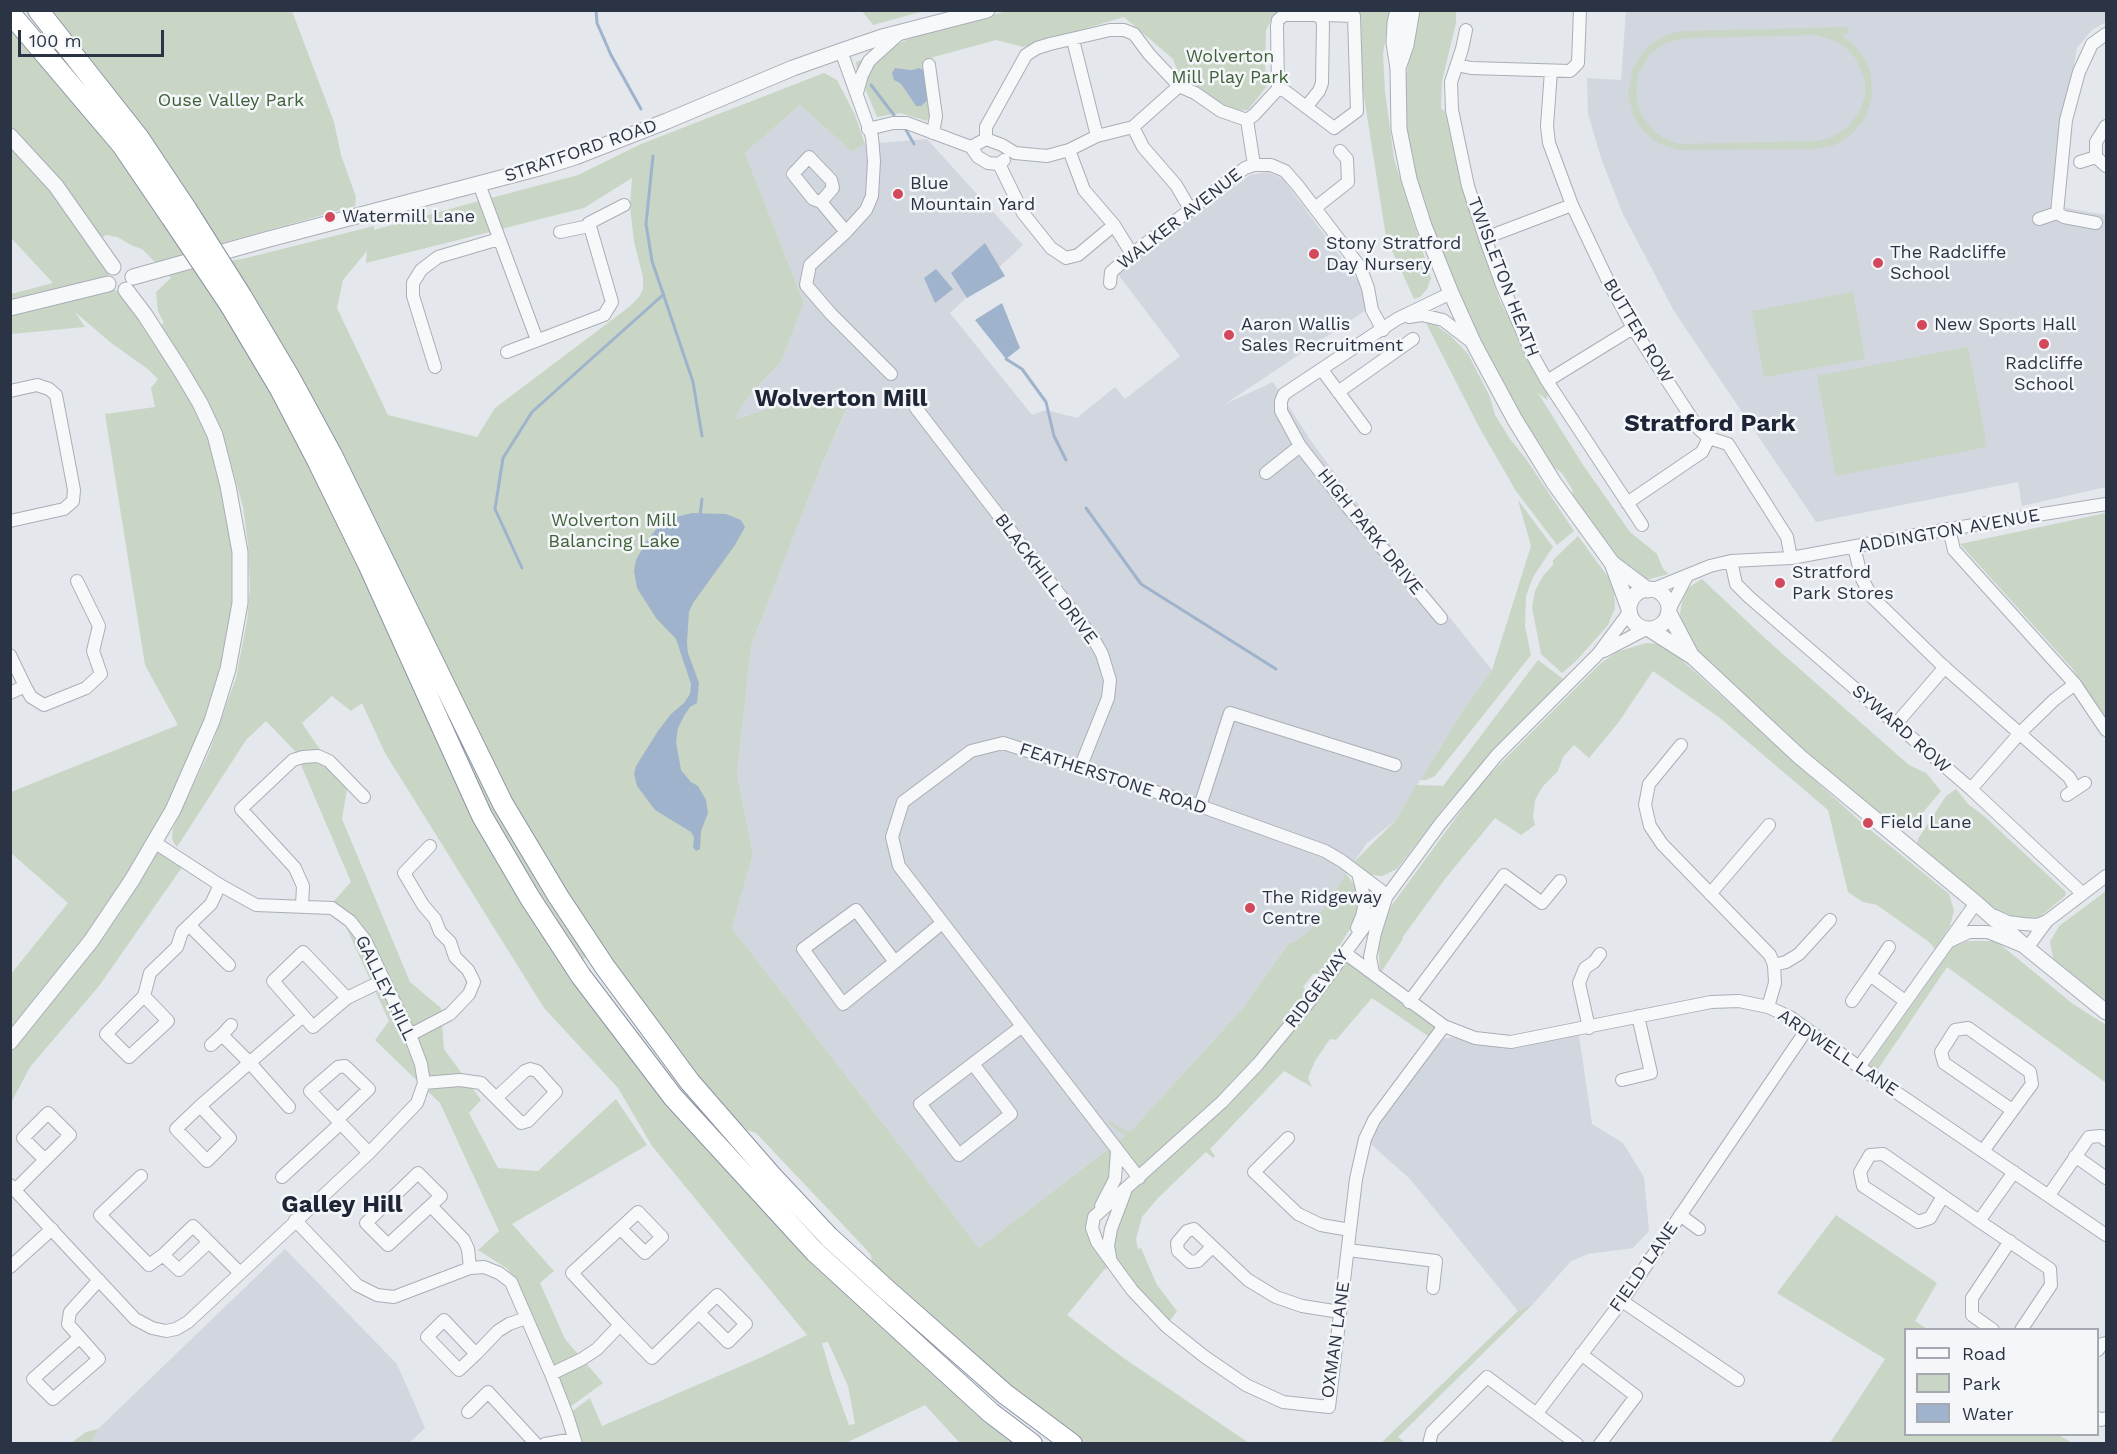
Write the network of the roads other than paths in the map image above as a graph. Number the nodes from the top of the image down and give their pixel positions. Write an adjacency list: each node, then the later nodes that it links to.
1 (38, 10): 45 (highway)
2 (987, 10): 9 (street, STRATFORD ROAD)
3 (1398, 10): 15 (street)
4 (1412, 10): 15 (street)
5 (1580, 10): 16 (street)
6 (10, 13): 45 (highway)
7 (1321, 17): 18 (street); 20 (street); 20 (street)
8 (1466, 30): 14 (street, TWISLETON HEATH)
9 (901, 33): 12 (street, STRATFORD ROAD); 19 (street)
10 (2106, 34): 44 (street)
11 (1073, 40): 17 (street); 27 (street); 28 (street)
12 (841, 51): 19 (street); 38 (street, STRATFORD ROAD)
13 (929, 65): 25 (street)
14 (1457, 65): 16 (street); 52 (street, TWISLETON HEATH)
15 (1398, 68): 59 (street)
16 (1551, 71): 40 (street, BUTTER ROW)
17 (1179, 86): 21 (street); 23 (street)
18 (1278, 89): 20 (street); 21 (street)
19 (856, 93): 24 (street)
20 (1306, 107)
21 (1247, 120): 36 (street)
22 (2106, 126): 33 (street)
23 (1133, 127): 27 (street); 43 (street)
24 (868, 129): 25 (street); 51 (street)
25 (933, 133): 29 (street)
26 (10, 135): 55 (street)
27 (1097, 136): 30 (street)
28 (986, 139): 29 (street); 32 (street)
29 (971, 147): 35 (street)
30 (1069, 150): 32 (street); 49 (street)
31 (1340, 151): 42 (street)
32 (1016, 153): 35 (street)
33 (2096, 157): 34 (street); 37 (street)
34 (2080, 162)
35 (999, 164): 49 (street)
36 (1254, 165): 42 (street, WALKER AVENUE); 43 (street, WALKER AVENUE)
37 (2106, 166)
38 (479, 184): 53 (street); 56 (street, STRATFORD ROAD)
39 (821, 202): 51 (street)
40 (1572, 204): 52 (street); 63 (street, BUTTER ROW)
41 (624, 206): 48 (street)
42 (1315, 208): 64 (street, WALKER AVENUE)
43 (1190, 209): 54 (street, WALKER AVENUE)
44 (2057, 213): 46 (street); 47 (street)
45 (179, 214): 60 (highway, bridge)
46 (2039, 219)
47 (2096, 223)
48 (590, 225): 50 (street); 66 (street)
49 (1114, 225): 54 (street)
50 (560, 232)
51 (846, 232): 71 (street)
52 (1485, 238): 72 (street, TWISLETON HEATH)
53 (499, 239): 66 (street); 69 (street)
54 (1132, 254): 57 (street, WALKER AVENUE)
55 (113, 267): 56 (street); 58 (street)
56 (129, 283): 58 (street); 114 (street)
57 (1110, 283)
58 (108, 285): 61 (street)
59 (1451, 293): 62 (street, HIGH PARK DRIVE); 67 (street)
60 (236, 301): 222 (highway); 223 (highway)
61 (10, 308)
62 (1397, 319): 64 (street, HIGH PARK DRIVE); 67 (street)
63 (1633, 328): 72 (street, TWISLETON HEATH); 77 (street, BUTTER ROW)
64 (1383, 330): 70 (street, HIGH PARK DRIVE)
65 (1413, 339): 74 (street)
66 (537, 340): 68 (street)
67 (1474, 344): 88 (street)
68 (507, 352)
69 (435, 367)
70 (1322, 370): 74 (street); 78 (street, HIGH PARK DRIVE)
71 (891, 374)
72 (1547, 381): 80 (street, TWISLETON HEATH)
73 (10, 391): 82 (street)
74 (1338, 392): 76 (street)
75 (916, 408): 108 (street, BLACKHILL DRIVE)
76 (1365, 428)
77 (1709, 438): 80 (street); 86 (street, BUTTER ROW)
78 (1300, 446): 79 (street); 94 (street, HIGH PARK DRIVE)
79 (1266, 473)
80 (1627, 503): 83 (street, TWISLETON HEATH)
81 (2106, 504): 84 (street, ADDINGTON AVENUE)
82 (10, 521)
83 (1642, 525)
84 (1948, 529): 85 (street, ADDINGTON AVENUE); 100 (street)
85 (1854, 547): 86 (street, ADDINGTON AVENUE); 99 (street)
86 (1791, 558): 87 (street, ADDINGTON AVENUE)
87 (1731, 561): 89 (street, ADDINGTON AVENUE); 103 (street, SYWARD ROW)
88 (1612, 563): 91 (street); 92 (street)
89 (1687, 576): 91 (street, ADDINGTON AVENUE); 93 (street)
90 (77, 581): 101 (street)
91 (1650, 590): 92 (street); 93 (street)
92 (1630, 610): 95 (street); 96 (street, RIDGEWAY)
93 (1669, 612): 95 (street); 98 (street)
94 (1441, 618)
95 (1648, 629): 96 (street, RIDGEWAY); 98 (street)
96 (1598, 654): 122 (street, RIDGEWAY)
97 (10, 655): 101 (street)
98 (1693, 657): 124 (street)
99 (1945, 667): 103 (street); 105 (street)
100 (2075, 684): 104 (street); 105 (street)
101 (25, 686): 102 (street)
102 (10, 693)
103 (1896, 724): 109 (street, SYWARD ROW)
104 (2106, 730)
105 (2020, 733): 109 (street); 110 (street)
106 (1681, 745): 121 (street)
107 (1395, 765): 112 (street)
108 (1080, 768): 112 (street, FEATHERSTONE ROAD); 127 (street, FEATHERSTONE ROAD)
109 (1971, 789): 120 (street, SYWARD ROW)
110 (2076, 789)
111 (364, 797): 123 (street)
112 (1200, 806): 116 (street, FEATHERSTONE ROAD)
113 (1769, 825): 121 (street)
114 (154, 842): 119 (street, GALLEY HILL); 156 (street)
115 (430, 846): 155 (street)
116 (1358, 873): 122 (street, FEATHERSTONE ROAD); 132 (street)
117 (2106, 876): 120 (street)
118 (1560, 881): 144 (street)
119 (220, 885): 123 (street, GALLEY HILL); 128 (street)
120 (2082, 893): 126 (street)
121 (1710, 894): 136 (street)
122 (1387, 895): 132 (street, RIDGEWAY); 137 (street)
123 (302, 906): 139 (street, GALLEY HILL)
124 (1981, 907): 126 (street); 129 (street); 131 (street)
125 (1830, 920): 136 (street)
126 (2048, 921): 131 (street)
127 (942, 923): 134 (street); 151 (street, FEATHERSTONE ROAD)
128 (189, 925): 135 (street); 140 (street)
129 (1948, 942): 131 (street); 142 (street)
130 (1889, 947): 138 (street)
131 (2026, 948): 146 (street)
132 (1345, 953): 137 (street, ARDWELL LANE); 178 (street, RIDGEWAY)
133 (1600, 954): 152 (street)
134 (896, 962): 134 (street)
135 (229, 965)
136 (1774, 965): 145 (street)
137 (1373, 974): 144 (street, ARDWELL LANE)
138 (1870, 975): 142 (street); 143 (street)
139 (384, 980): 141 (street); 155 (street, GALLEY HILL)
140 (144, 996): 140 (street)
141 (347, 998): 147 (street); 147 (street)
142 (1905, 1000): 160 (street)
143 (1852, 1001)
144 (1409, 1002): 150 (street, ARDWELL LANE)
145 (1768, 1007): 148 (street, ARDWELL LANE); 153 (street, ARDWELL LANE)
146 (2106, 1012)
147 (303, 1016): 158 (street)
148 (1638, 1016): 152 (street, ARDWELL LANE); 161 (street)
149 (231, 1025): 154 (street)
150 (1444, 1026): 152 (street, ARDWELL LANE); 192 (street, OXMAN LANE)
151 (1021, 1027): 159 (street); 170 (street, FEATHERSTONE ROAD)
152 (1589, 1028)
153 (1807, 1029): 160 (street, ARDWELL LANE); 186 (street, FIELD LANE)
154 (222, 1035): 157 (street); 158 (street)
155 (410, 1035): 162 (street, GALLEY HILL)
156 (12, 1041)
157 (211, 1045)
158 (250, 1063): 164 (street); 165 (street)
159 (973, 1064): 159 (street)
160 (1859, 1067): 171 (street, ARDWELL LANE)
161 (1622, 1080)
162 (424, 1083): 163 (street); 172 (street)
163 (496, 1098): 163 (street)
164 (200, 1106): 164 (street)
165 (289, 1107)
166 (2012, 1110): 166 (street); 171 (street)
167 (339, 1121): 167 (street); 172 (street); 177 (street)
168 (1288, 1138): 192 (street)
169 (2106, 1140): 173 (street)
170 (1118, 1151): 178 (street, FEATHERSTONE ROAD); 185 (street)
171 (1983, 1151): 175 (street, ARDWELL LANE)
172 (369, 1153): 187 (street)
173 (2075, 1156): 179 (street); 182 (street)
174 (45, 1160): 180 (street)
175 (2014, 1172): 182 (street, ARDWELL LANE); 188 (street)
176 (141, 1176): 198 (street)
177 (282, 1177)
178 (1138, 1178): 181 (street, RIDGEWAY)
179 (2106, 1178)
180 (13, 1188): 189 (street)
181 (1127, 1188): 185 (street, RIDGEWAY); 199 (street)
182 (2049, 1195): 193 (street, ARDWELL LANE)
183 (1943, 1196): 183 (street); 188 (street)
184 (431, 1206): 184 (street); 201 (street)
185 (1097, 1213): 199 (street)
186 (1680, 1215): 191 (street); 205 (street, FIELD LANE)
187 (295, 1220): 201 (street); 202 (street)
188 (1979, 1221): 194 (street)
189 (52, 1228): 200 (street); 203 (street)
190 (621, 1229): 209 (street)
191 (1699, 1229)
192 (1350, 1230): 197 (street, OXMAN LANE)
193 (2106, 1234)
194 (2010, 1241): 210 (street); 211 (street)
195 (209, 1242): 198 (street); 198 (street); 202 (street)
196 (1212, 1247): 206 (street)
197 (1348, 1251): 204 (street); 206 (street, OXMAN LANE)
198 (163, 1255)
199 (1110, 1257): 206 (street, OXMAN LANE)
200 (10, 1267)
201 (470, 1268): 208 (street)
202 (240, 1273): 203 (street)
203 (99, 1280): 212 (street)
204 (1433, 1288)
205 (1622, 1301): 214 (street, FIELD LANE); 216 (street)
206 (1340, 1312)
207 (699, 1313): 209 (street)
208 (526, 1318): 213 (street); 215 (street)
209 (620, 1325): 215 (street)
210 (1992, 1328)
211 (2022, 1328)
212 (79, 1338): 212 (street)
213 (476, 1354)
214 (1581, 1354): 218 (street, FIELD LANE); 226 (street)
215 (551, 1374): 219 (street)
216 (1738, 1380)
217 (468, 1412): 220 (street)
218 (1537, 1413): 224 (street); 225 (street)
219 (575, 1441): 221 (street)
220 (536, 1443)
221 (545, 1443)
222 (1032, 1443)
223 (1072, 1443)
224 (1429, 1443)
225 (1577, 1443)
226 (1600, 1443)

